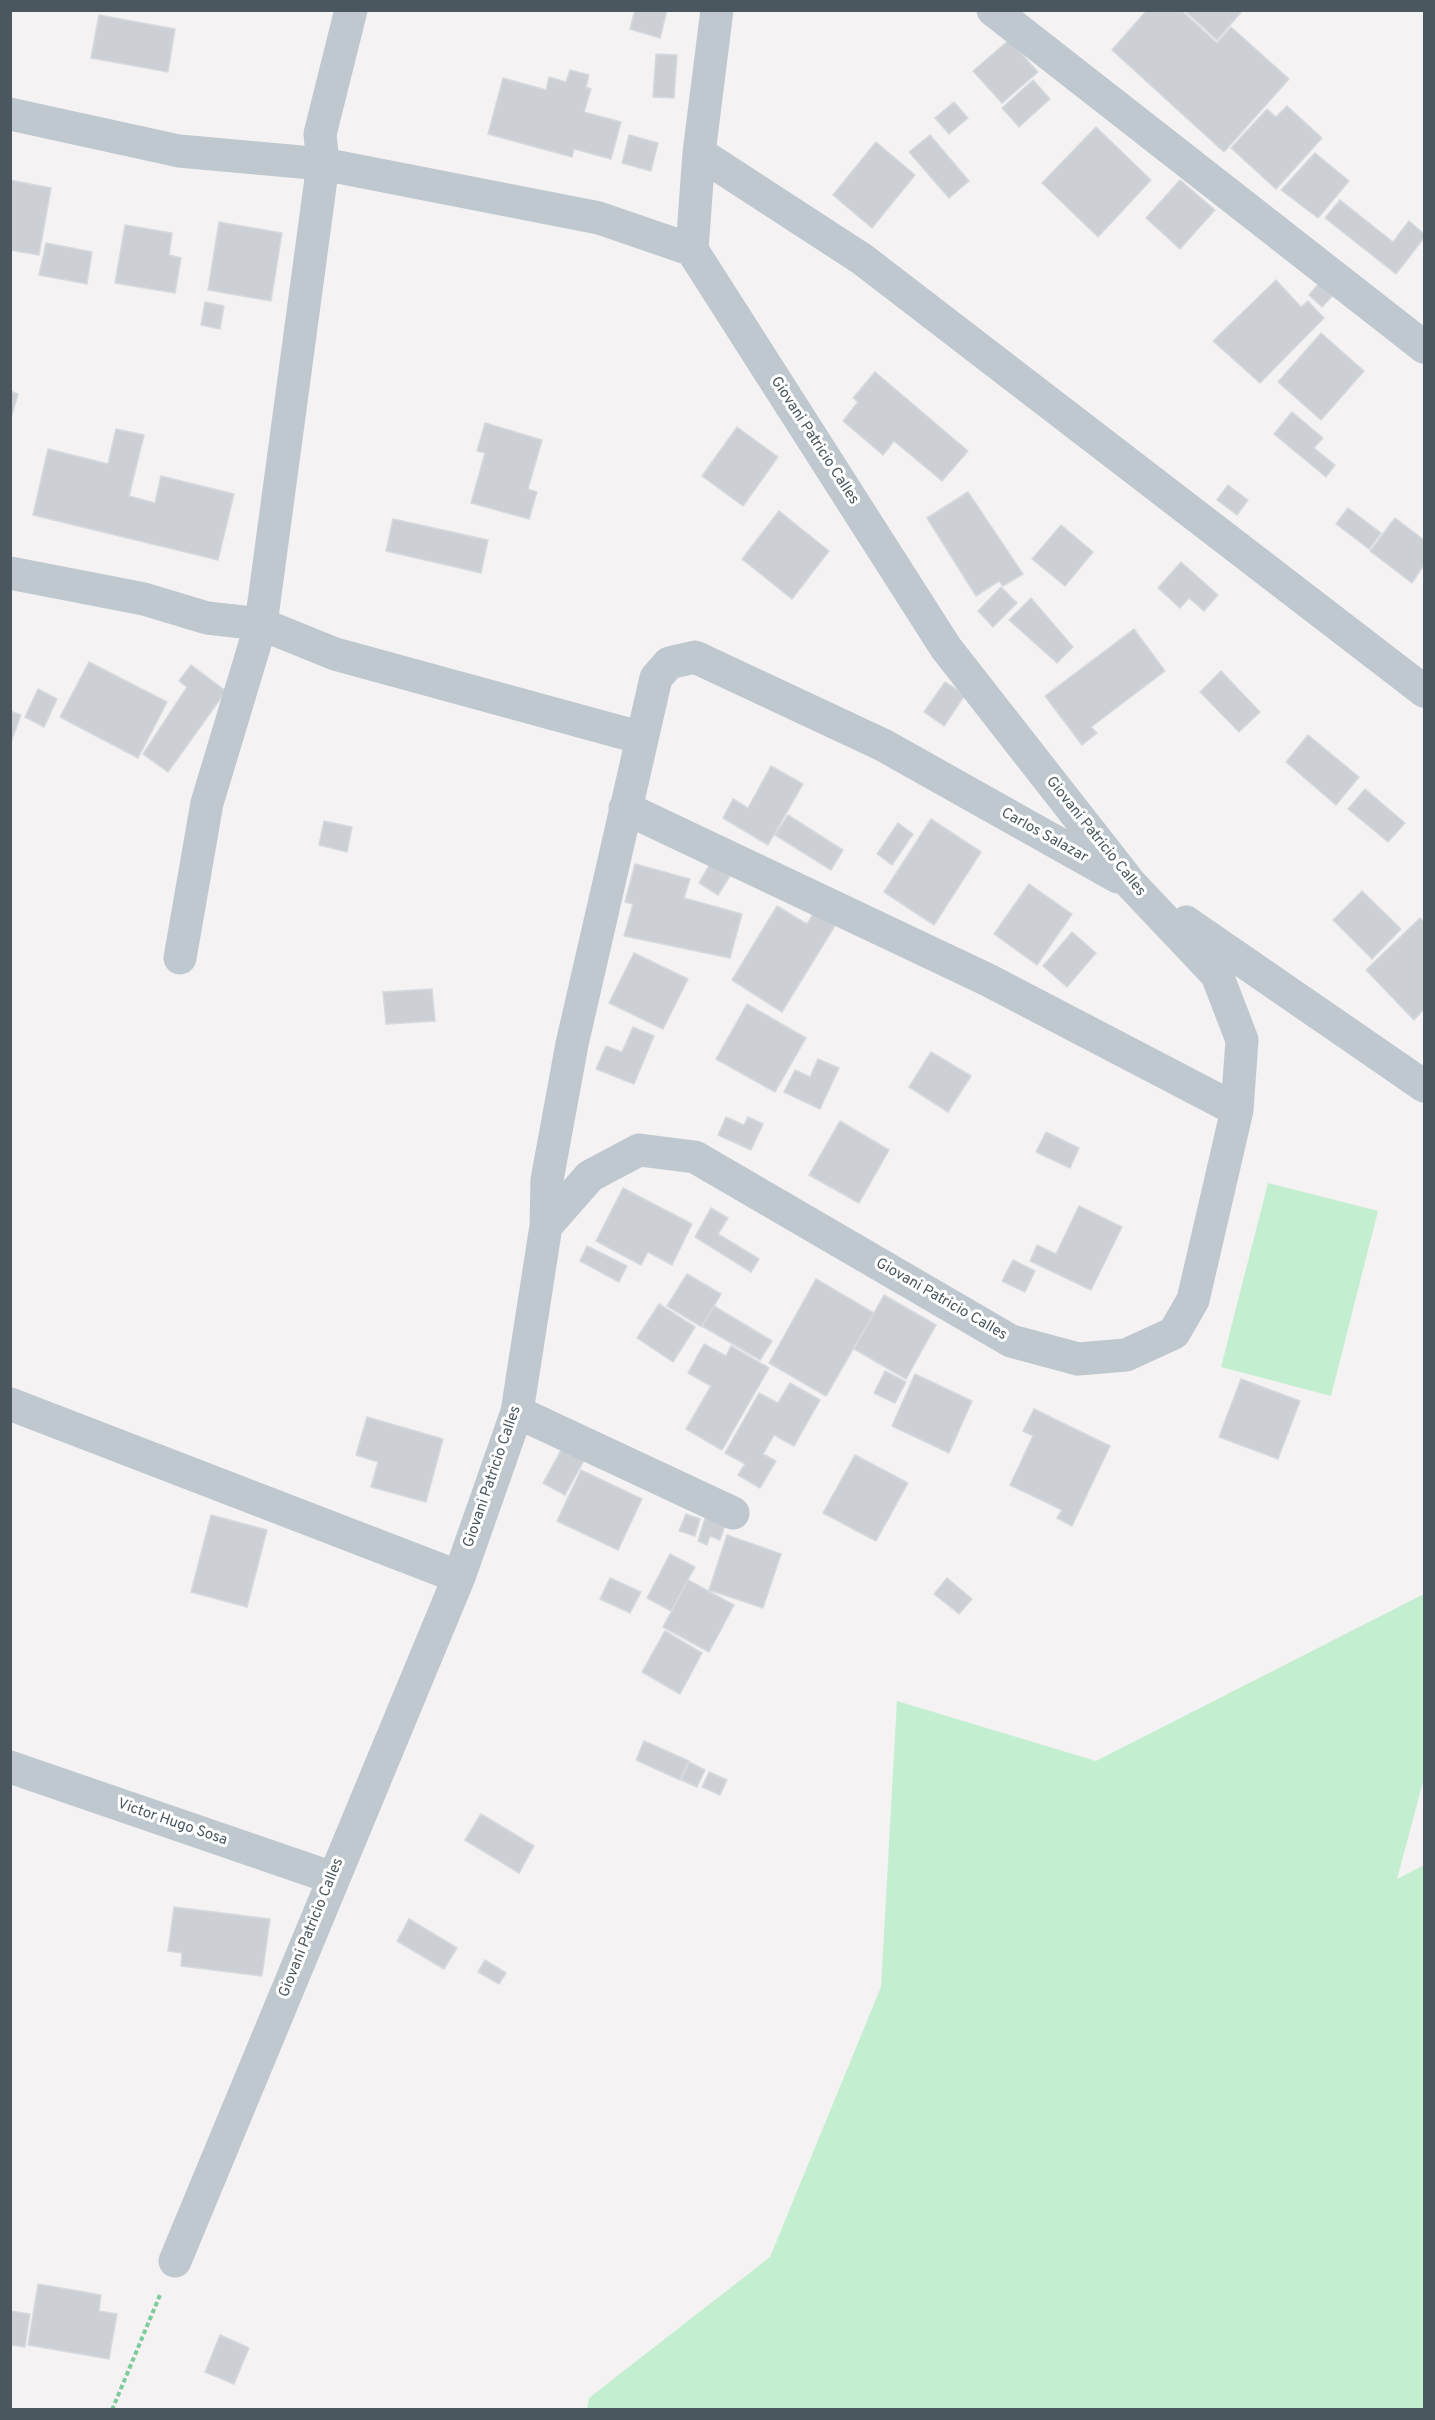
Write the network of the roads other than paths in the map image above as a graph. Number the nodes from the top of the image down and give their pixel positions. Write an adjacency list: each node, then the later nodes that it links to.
1 (351, 10): 6 (street)
2 (717, 10): 5 (street)
3 (993, 10): 8 (street)
4 (10, 114): 6 (street)
5 (699, 153): 7 (street); 11 (street)
6 (323, 164): 7 (street); 10 (street)
7 (692, 250): 14 (street, Giovani Patricio Calles)
8 (1425, 347)
9 (10, 573): 10 (street)
10 (261, 624): 12 (street); 15 (street)
11 (1425, 691)
12 (642, 738): 13 (street); 14 (street, Carlos Salazar)
13 (625, 808): 17 (street); 18 (street)
14 (1130, 884): 16 (street, Carlos Salazar); 17 (street, Giovani Patricio Calles)
15 (180, 958)
16 (1425, 1086)
17 (1237, 1110): 18 (street, Giovani Patricio Calles)
18 (546, 1226): 20 (street, Giovani Patricio Calles)
19 (10, 1404): 22 (street)
20 (517, 1412): 21 (street); 22 (street, Giovani Patricio Calles)
21 (733, 1514)
22 (459, 1577): 24 (street, Giovani Patricio Calles)
23 (10, 1767): 24 (street, Victor Hugo Sosa)
24 (333, 1878): 25 (street, Giovani Patricio Calles)
25 (175, 2261)

